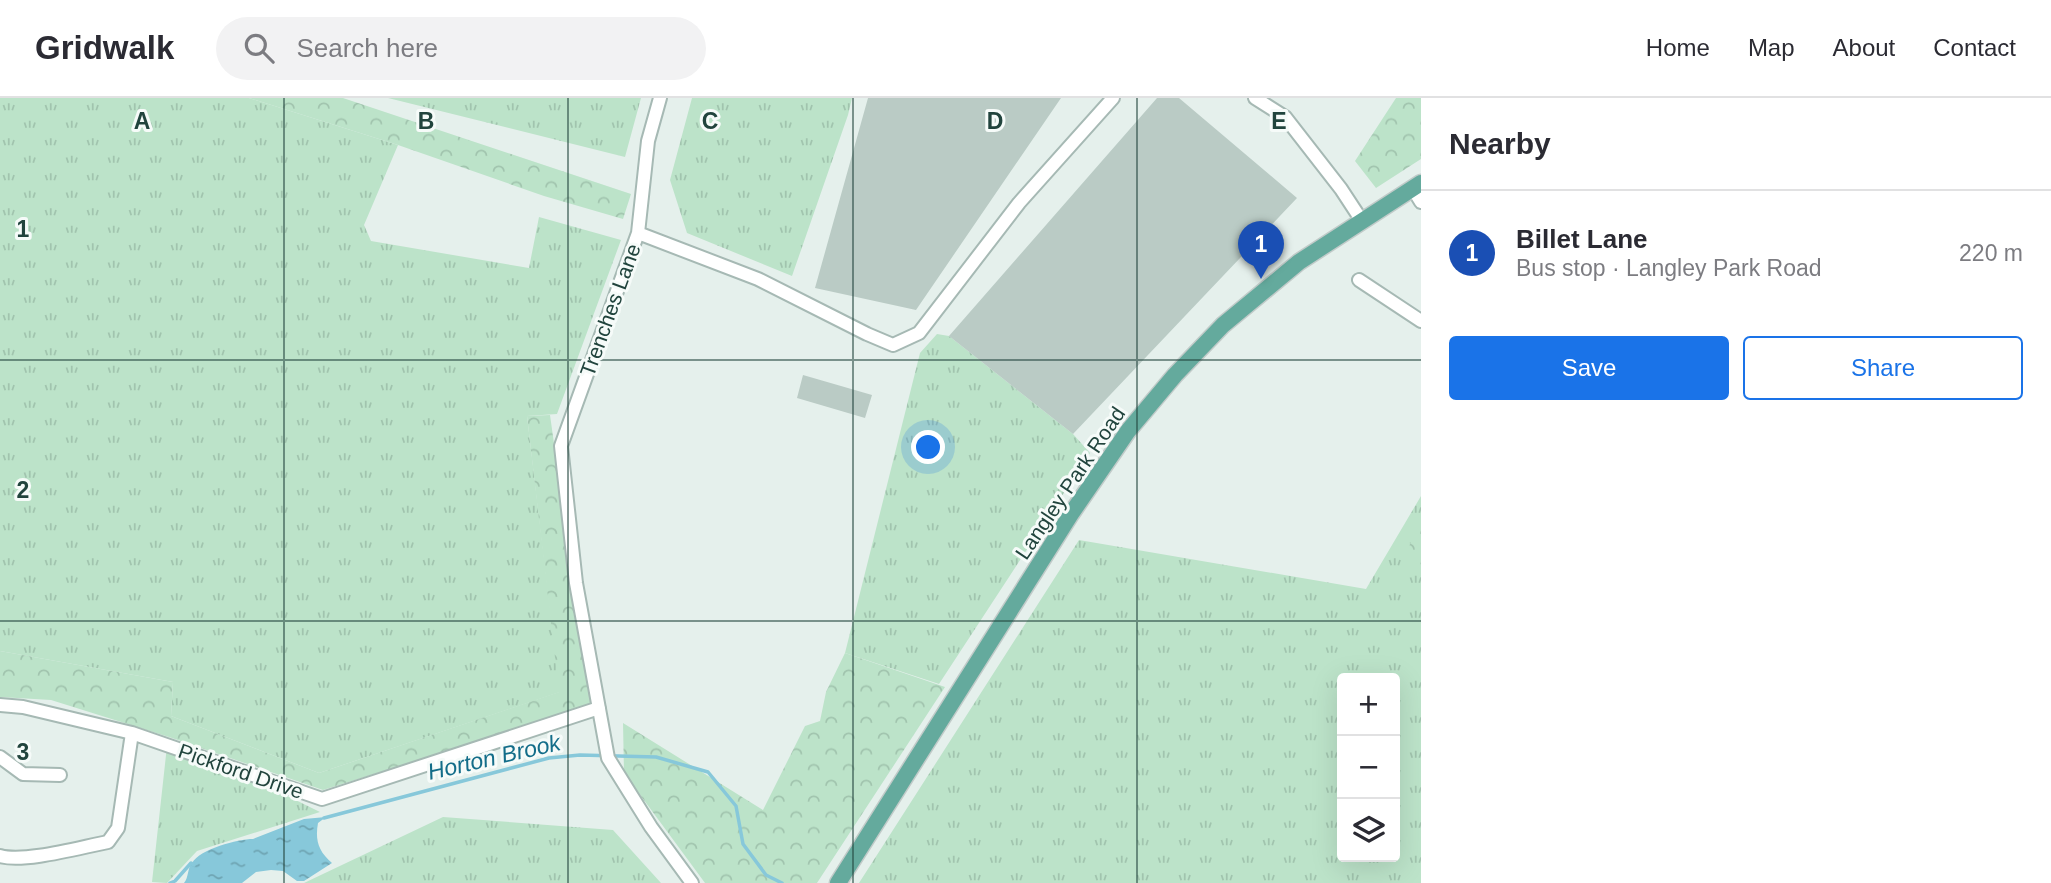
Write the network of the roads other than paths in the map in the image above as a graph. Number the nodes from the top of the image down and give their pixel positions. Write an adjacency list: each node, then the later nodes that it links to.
1 (660, 98): 6 (street)
2 (1113, 98): 6 (street, Trenches Lane)
3 (1255, 98): 5 (street)
4 (1418, 191): 5 (main road, Langley Park Road)
5 (1362, 220): 16 (main road, Langley Park Road)
6 (638, 233): 10 (street, Trenches Lane)
7 (1359, 280): 8 (street)
8 (1421, 321)
9 (0, 705): 11 (street, Pickford Drive)
10 (599, 708): 11 (street, Pickford Drive); 15 (street, Trenches Lane)
11 (132, 733): 14 (street)
12 (0, 757): 13 (street)
13 (60, 775)
14 (0, 856)
15 (692, 883)
16 (838, 883)

